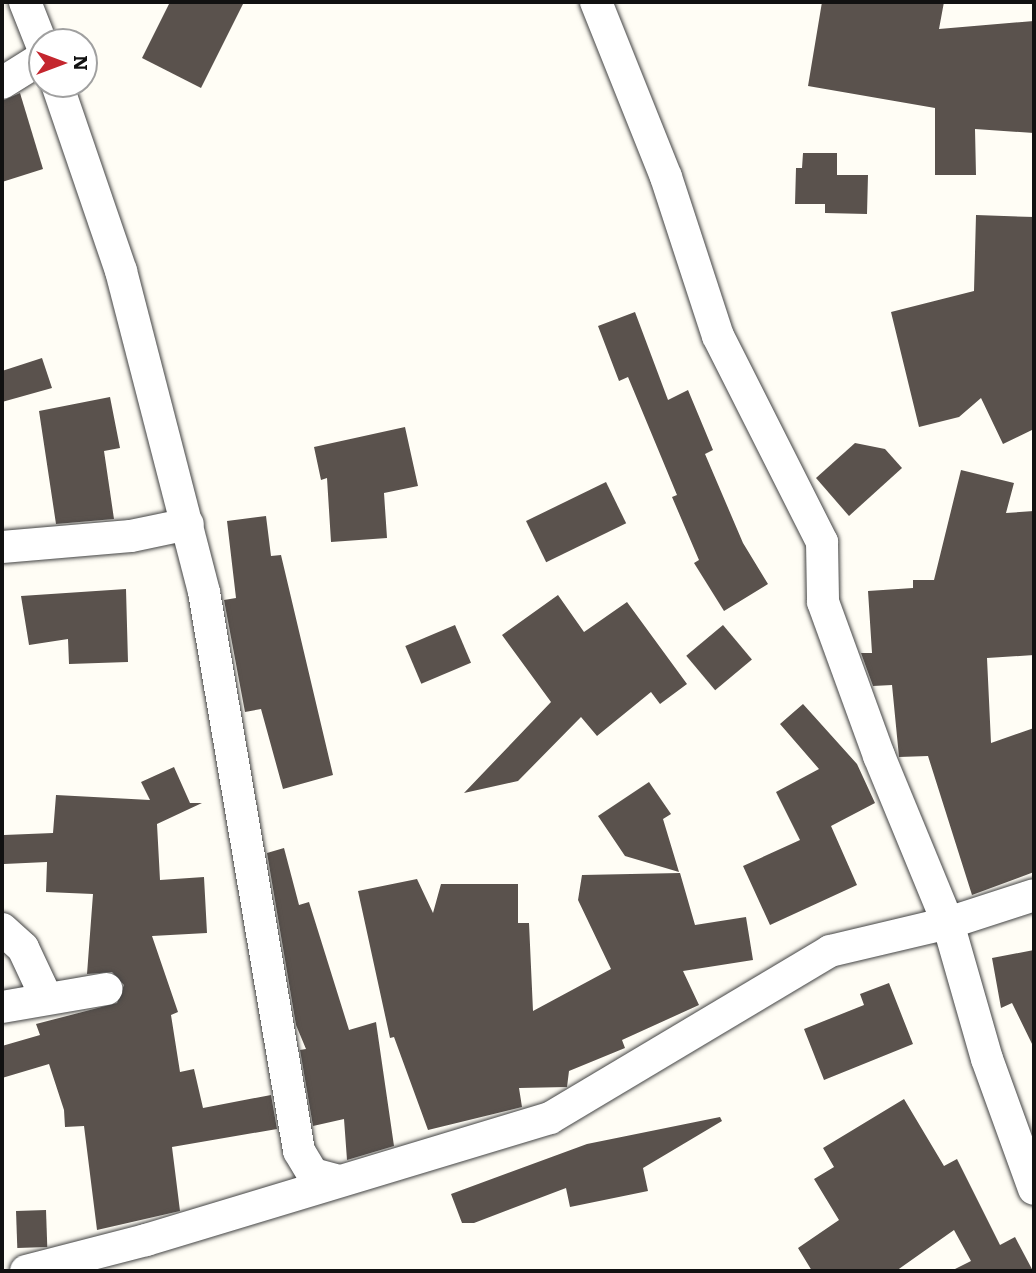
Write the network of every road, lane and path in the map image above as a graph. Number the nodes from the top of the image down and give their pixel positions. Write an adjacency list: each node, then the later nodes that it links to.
1 (25, 2): 3 (street)
2 (596, 2): 10 (street)
3 (35, 28)
4 (28, 67): 5 (street)
5 (2, 83)
6 (62, 98): 7 (street)
7 (188, 524): 8 (street); 15 (street)
8 (2, 547)
9 (1034, 895): 10 (street)
10 (948, 923): 15 (street); 16 (street)
11 (2, 929): 13 (street)
12 (106, 989): 13 (street)
13 (46, 997): 14 (street)
14 (2, 1007)
15 (336, 1180): 17 (street)
16 (1034, 1189)
17 (26, 1271)

